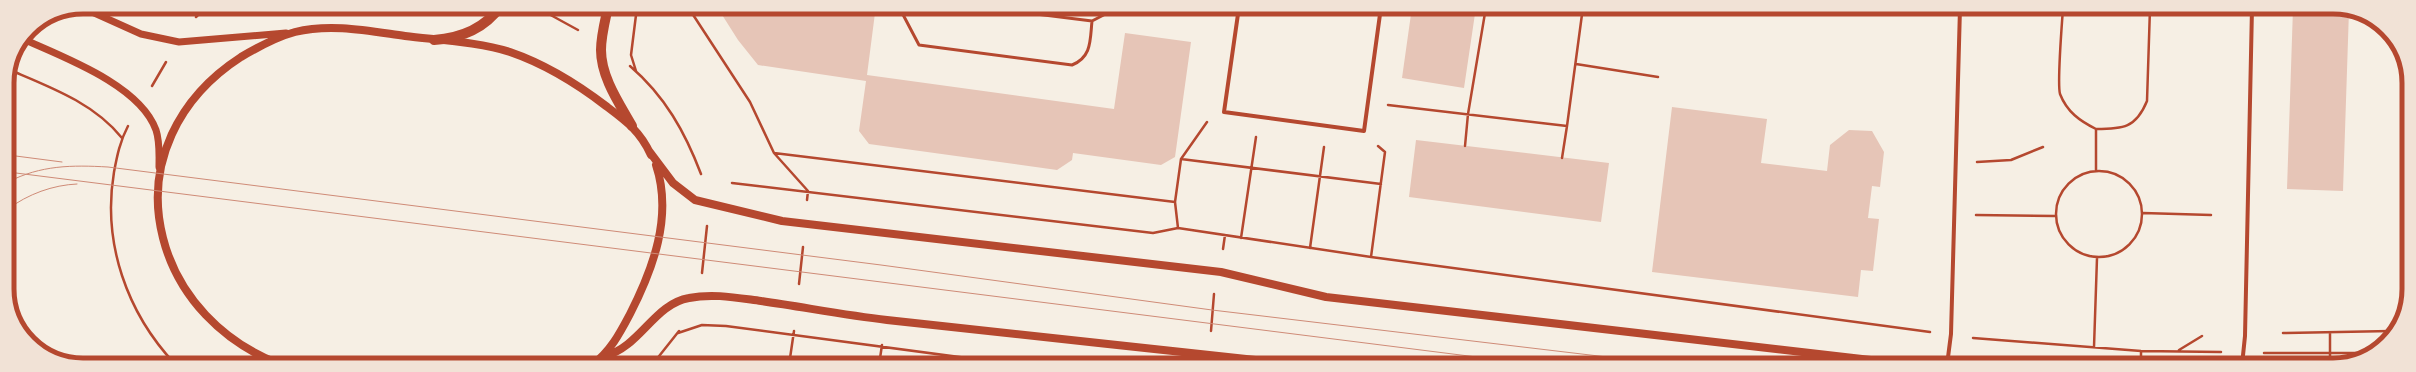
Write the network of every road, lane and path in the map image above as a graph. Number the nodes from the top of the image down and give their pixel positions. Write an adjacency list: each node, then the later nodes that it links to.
1 (97, 14): 22 (street)
2 (199, 14): 20 (path)
3 (492, 14): 23 (main road)
4 (549, 14): 21 (path)
5 (607, 14): 36 (main road)
6 (636, 14): 28 (path)
7 (903, 14): 19 (lane)
8 (1036, 14): 19 (lane)
9 (1106, 14): 19 (lane)
10 (1238, 14): 33 (street)
11 (1380, 14): 32 (street)
12 (1485, 14): 34 (path)
13 (1582, 14): 27 (path)
14 (1960, 14): 47 (street)
15 (2063, 14): 39 (path)
16 (2150, 14): 39 (path)
17 (2252, 14): 98 (street)
18 (693, 15): 44 (path)
19 (1092, 21)
20 (191, 22)
21 (581, 32)
22 (294, 33): 23 (main road); 50 (main road)
23 (434, 40): 36 (main road)
24 (28, 42): 50 (street)
25 (169, 58): 31 (path)
26 (626, 62): 28 (path)
27 (1576, 64): 30 (path); 38 (path)
28 (636, 71): 52 (path)
29 (15, 72): 88 (path)
30 (1658, 77)
31 (149, 91)
32 (1368, 102): 34 (path); 40 (street)
33 (1224, 112): 35 (street); 46 (path)
34 (1468, 114): 38 (path); 41 (path)
35 (1259, 117): 37 (street); 48 (path)
36 (632, 126): 43 (main road)
37 (1328, 126): 40 (street); 51 (path)
38 (1567, 126): 45 (path)
39 (2096, 129): 49 (path)
40 (1364, 131): 54 (path)
41 (1465, 146)
42 (2043, 147): 47 (path)
43 (650, 151): 62 (main road); 87 (main road)
44 (774, 153): 55 (path); 56 (path)
45 (1562, 158)
46 (1181, 159): 48 (path); 56 (path)
47 (1955, 163): 58 (street)
48 (1252, 167): 51 (path); 65 (path)
49 (2096, 170): 57 (path); 60 (path)
50 (159, 173): 89 (main road)
51 (1320, 176): 54 (path); 66 (path)
52 (706, 178)
53 (726, 182): 55 (path)
54 (1381, 184): 67 (path)
55 (808, 190): 62 (path); 63 (path)
56 (1175, 202): 63 (path)
57 (2143, 213): 59 (path); 68 (path)
58 (1953, 215): 60 (path); 96 (street)
59 (2211, 215)
60 (2055, 216): 68 (path)
61 (708, 219): 70 (path)
62 (805, 224): 69 (main road); 71 (path)
63 (1178, 228): 64 (path)
64 (1225, 235): 65 (path); 69 (path)
65 (1241, 238): 66 (path)
66 (1310, 248): 67 (path)
67 (1371, 257): 72 (path)
68 (2097, 258): 79 (path)
69 (1221, 272): 86 (path); 95 (main road)
70 (701, 279)
71 (797, 306): 76 (path); 86 (main road); 87 (main road)
72 (1928, 331)
73 (2387, 332): 75 (path)
74 (2283, 333): 75 (path)
75 (2330, 333): 83 (path)
76 (794, 335): 91 (path); 92 (path); 93 (path)
77 (2202, 336): 81 (path)
78 (1967, 338): 79 (path)
79 (2094, 347): 80 (path)
80 (2141, 351): 81 (path); 97 (path)
81 (2178, 351): 82 (path)
82 (2186, 352)
83 (2330, 352): 84 (path); 85 (path); 99 (path)
84 (2362, 352)
85 (2313, 353)
86 (1209, 354): 94 (main road)
87 (605, 356): 90 (main road)
88 (170, 358)
89 (263, 358)
90 (602, 358)
91 (657, 358)
92 (790, 358)
93 (966, 358)
94 (1242, 358)
95 (1853, 358)
96 (1948, 358)
97 (2141, 358)
98 (2243, 358)
99 (2330, 358)

